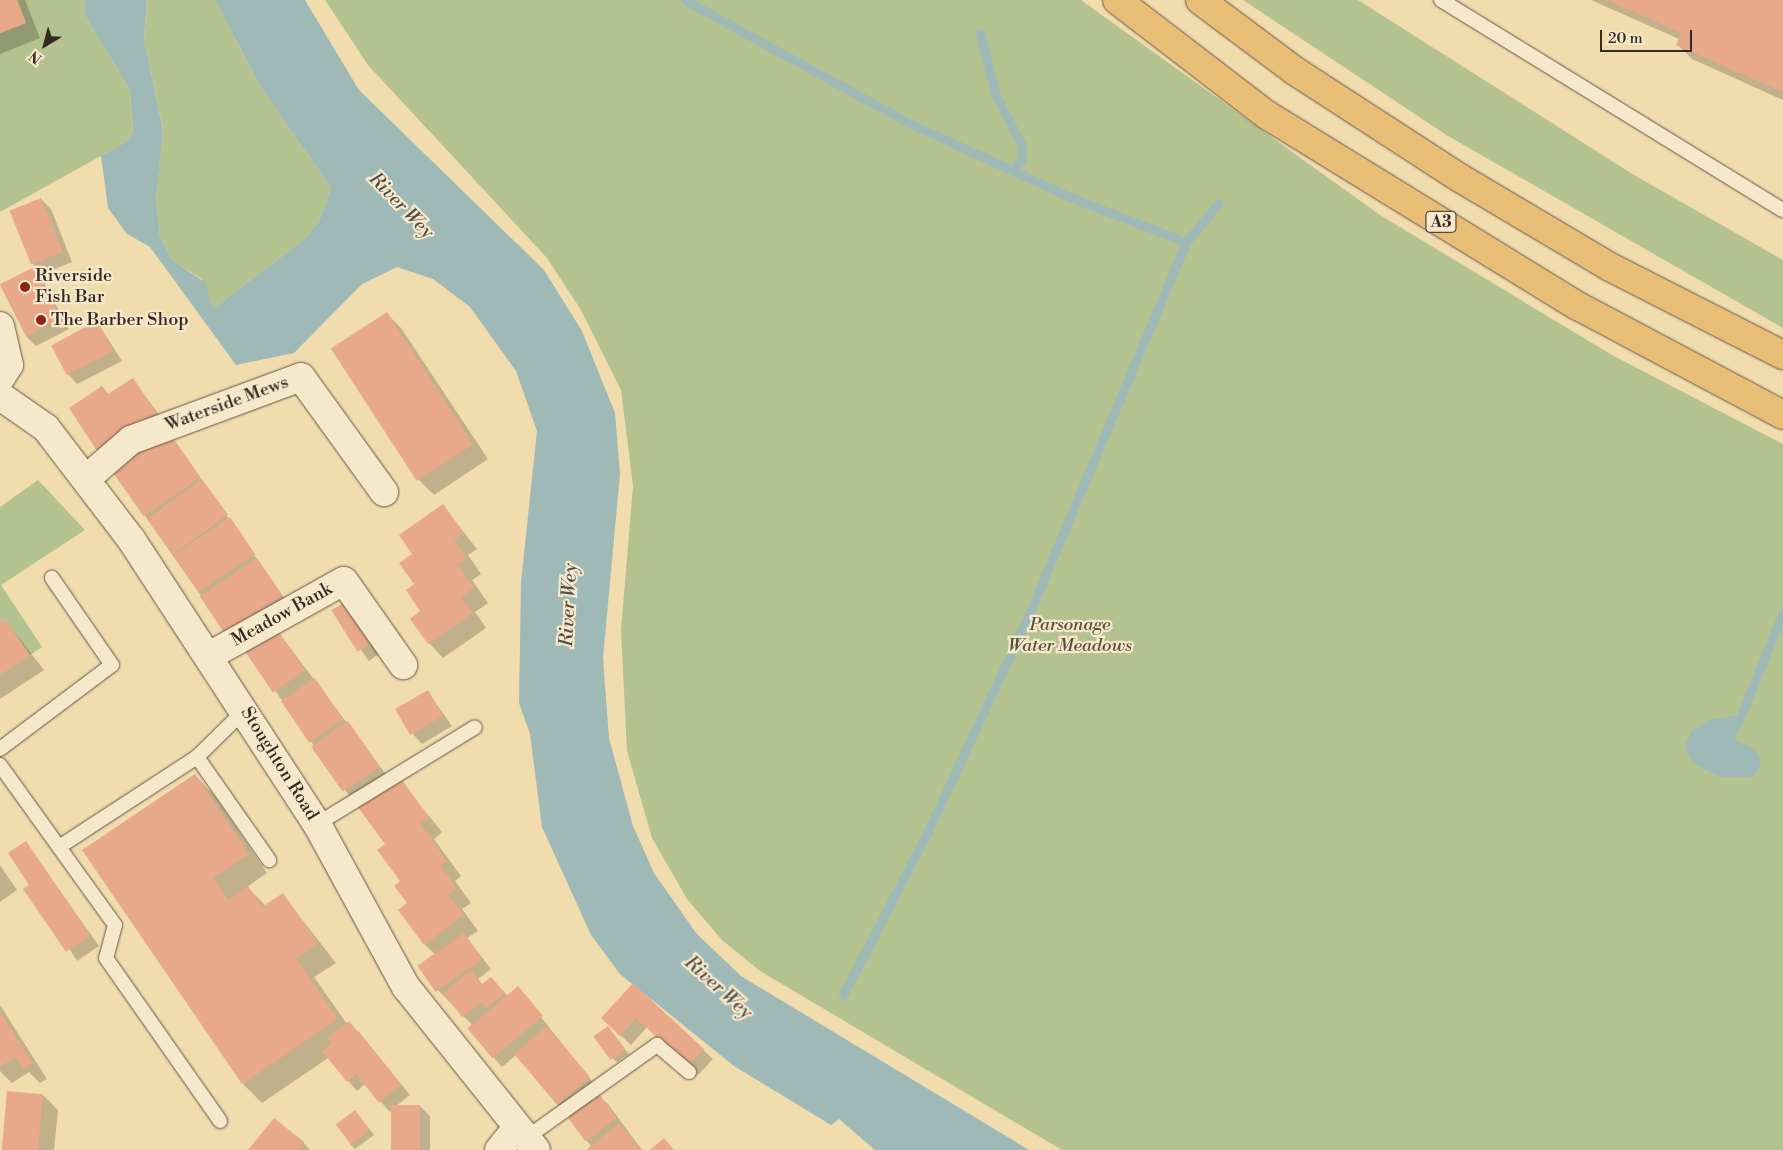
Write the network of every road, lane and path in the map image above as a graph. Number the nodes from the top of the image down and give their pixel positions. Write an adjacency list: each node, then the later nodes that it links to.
1 (1117, 0): 9 (highway, A3)
2 (1200, 0): 6 (highway)
3 (1441, 0): 4 (lane)
4 (1783, 210)
5 (0, 326): 7 (street)
6 (1783, 355)
7 (0, 379)
8 (0, 396): 10 (street, Stoughton Road)
9 (1783, 415)
10 (87, 478): 11 (street, Waterside Mews); 13 (street, Stoughton Road)
11 (384, 492)
12 (52, 578): 17 (lane)
13 (209, 656): 14 (street, Meadow Bank); 15 (street, Stoughton Road)
14 (404, 664)
15 (245, 710): 18 (lane); 20 (street, Stoughton Road)
16 (475, 727): 20 (lane)
17 (0, 749)
18 (197, 756): 21 (lane); 22 (lane)
19 (0, 765): 21 (lane)
20 (316, 824): 25 (street, Stoughton Road)
21 (59, 847): 24 (lane)
22 (269, 860)
23 (688, 1072): 25 (lane)
24 (220, 1121)
25 (527, 1139): 26 (street)
26 (499, 1150)

